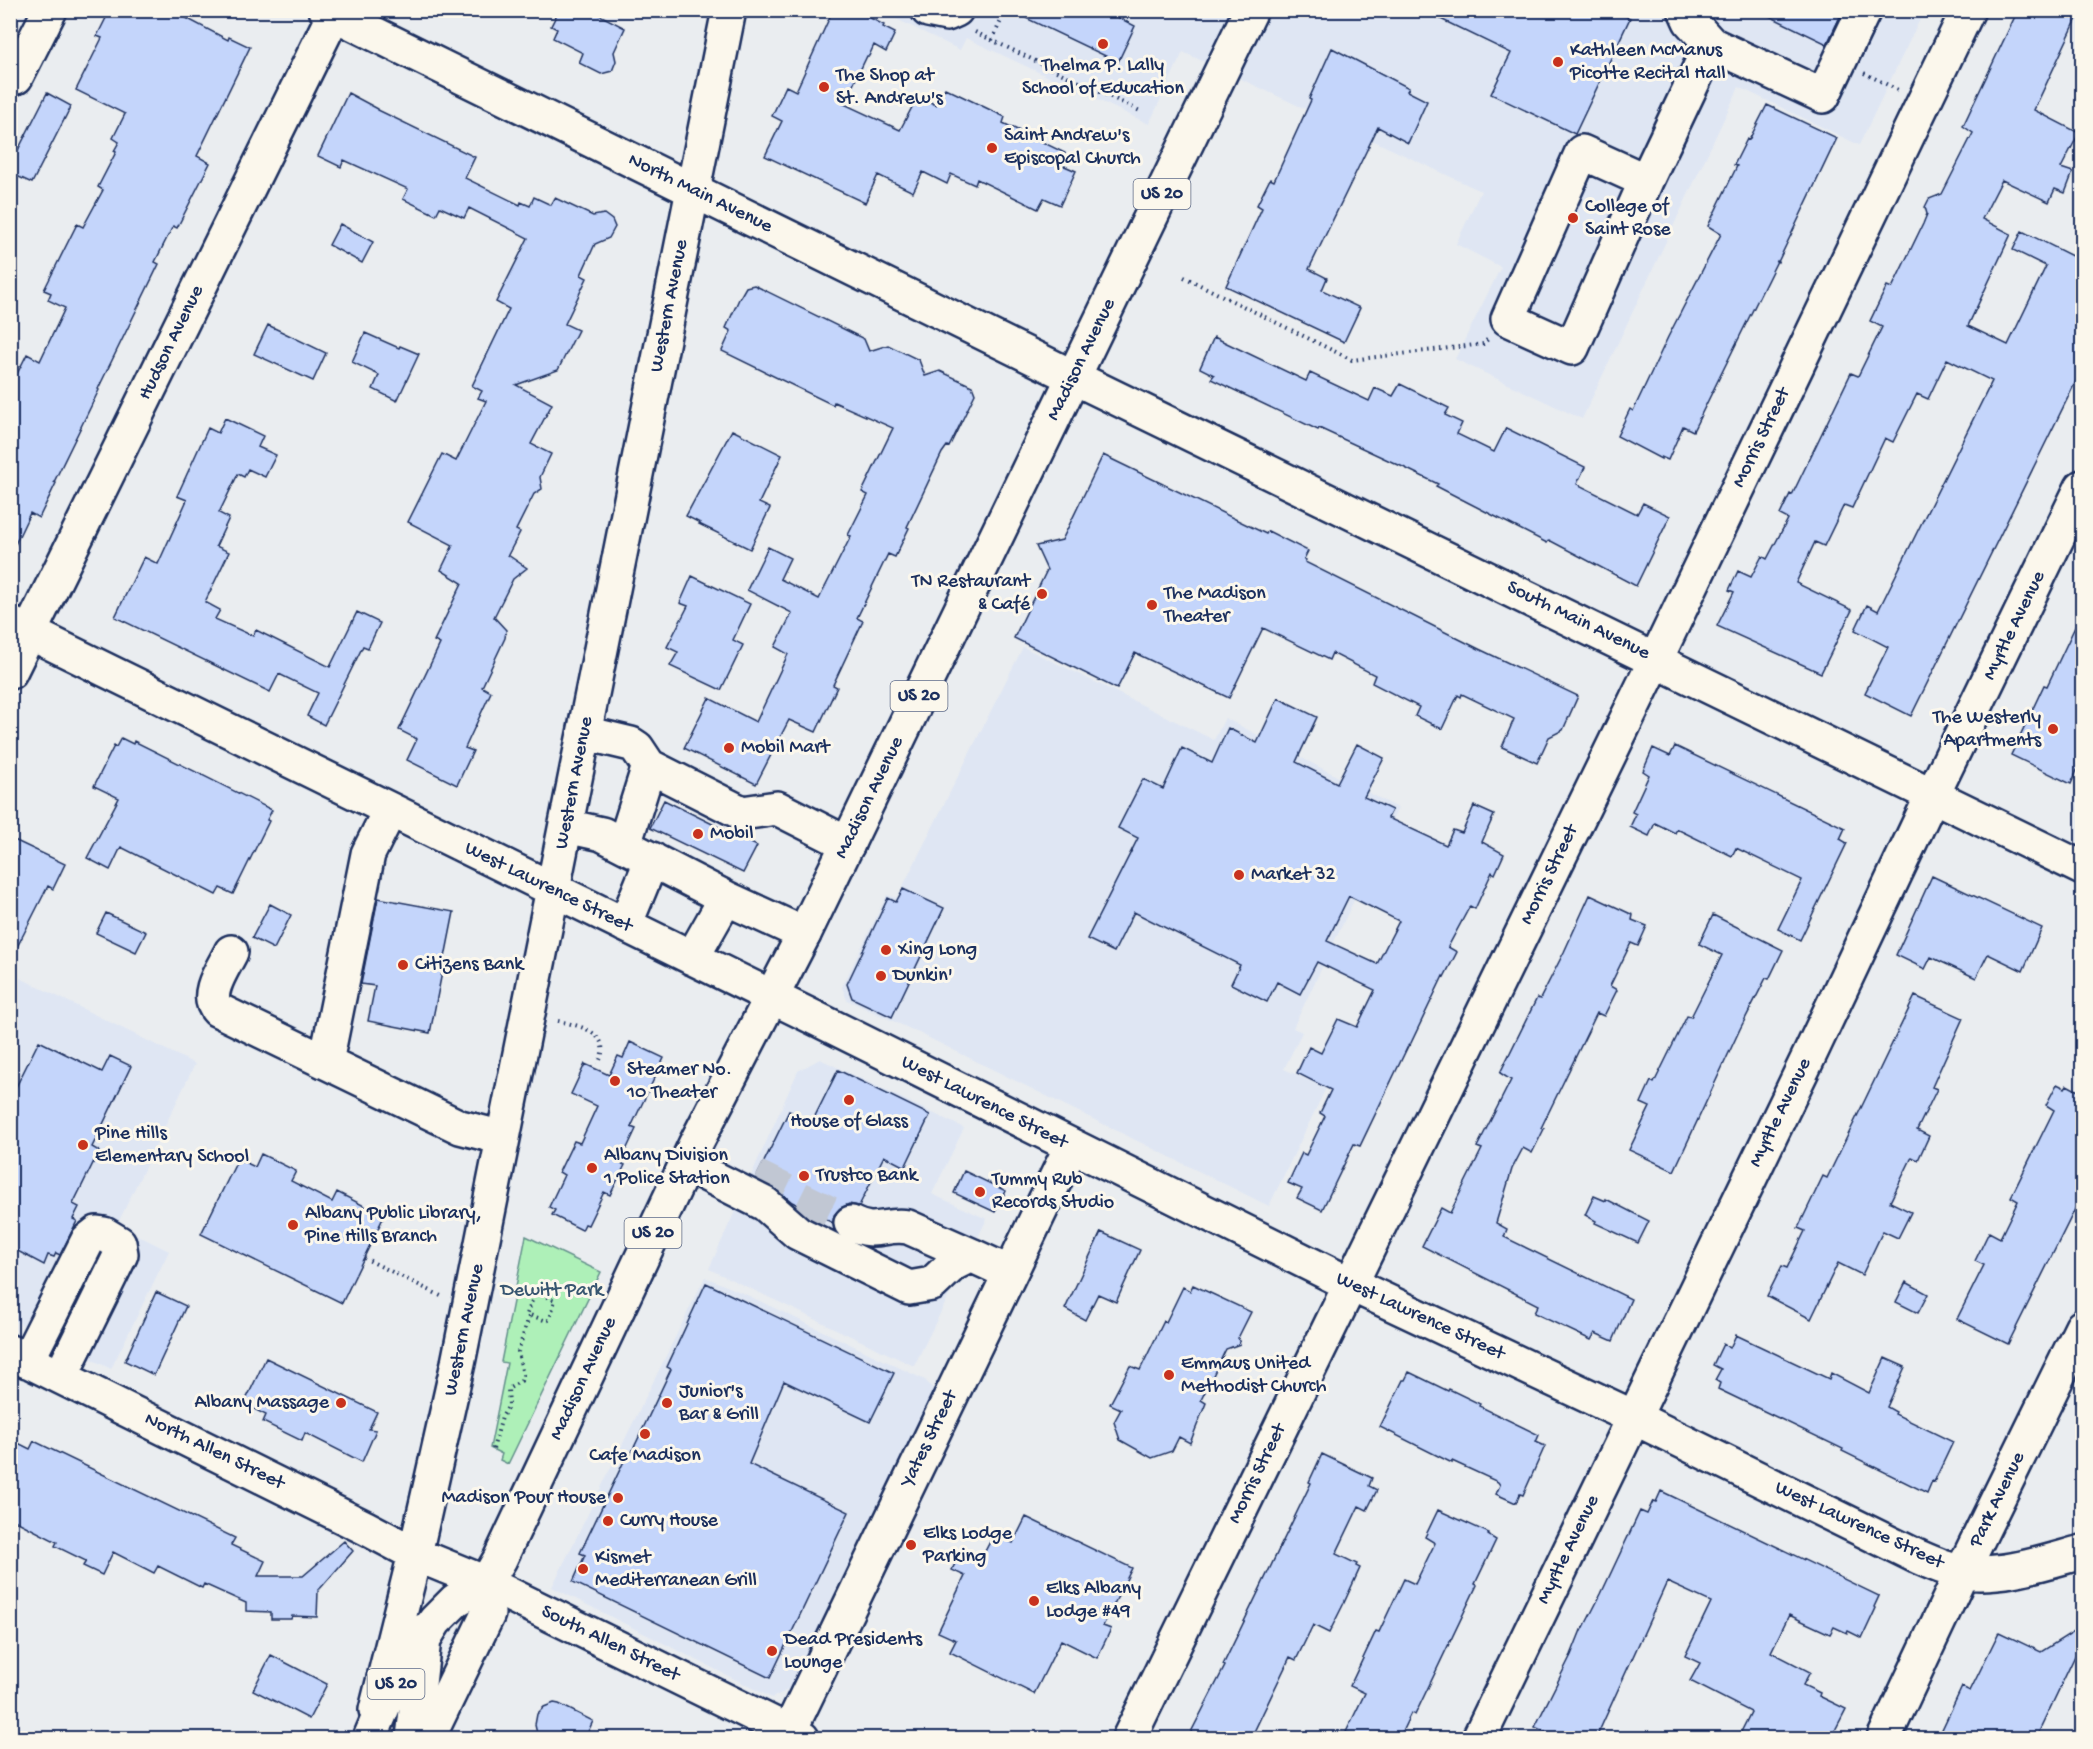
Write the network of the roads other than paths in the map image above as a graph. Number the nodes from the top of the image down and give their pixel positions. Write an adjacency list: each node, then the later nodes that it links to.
1 (50, 10): 9 (street)
2 (729, 10): 11 (street, Western Avenue)
3 (1251, 10): 12 (street, Madison Avenue / US 20)
4 (1685, 10): 8 (street)
5 (1864, 10): 8 (street)
6 (1968, 10): 15 (street, Morris Street)
7 (330, 12): 11 (street, North Main Avenue); 14 (street, Hudson Avenue)
8 (1711, 44): 10 (street)
9 (16, 77)
10 (1646, 181): 10 (street)
11 (693, 190): 12 (street, North Main Avenue); 17 (street, Western Avenue)
12 (1073, 377): 15 (street, South Main Avenue); 22 (street, Madison Avenue / US 20)
13 (2082, 487): 19 (street, Myrtle Avenue)
14 (20, 627): 16 (street, Hudson Avenue); 20 (street, West Lawrence Street)
15 (1656, 659): 19 (street, South Main Avenue); 40 (street, Morris Street)
16 (10, 672)
17 (585, 733): 18 (street); 21 (street, Western Avenue)
18 (649, 766): 22 (street); 23 (street)
19 (1933, 795): 24 (street, South Main Avenue); 44 (street, Myrtle Avenue)
20 (390, 810): 25 (street, West Lawrence Street); 32 (street)
21 (566, 826): 23 (street); 25 (street, Western Avenue)
22 (848, 844): 28 (street, Madison Avenue / US 20)
23 (638, 852): 26 (street); 27 (street)
24 (2082, 868)
25 (553, 890): 27 (street, West Lawrence Street); 33 (street, Western Avenue)
26 (726, 898): 28 (street); 30 (street)
27 (625, 925): 30 (street, West Lawrence Street)
28 (804, 934): 31 (street, Madison Avenue / US 20)
29 (231, 952): 32 (street)
30 (692, 958): 31 (street, West Lawrence Street)
31 (772, 997): 34 (street, West Lawrence Street); 35 (street, Madison Avenue / US 20)
32 (326, 1062): 33 (street)
33 (503, 1138): 46 (street, Western Avenue)
34 (1071, 1147): 39 (street, Yates Street); 40 (street, West Lawrence Street)
35 (691, 1155): 36 (street); 38 (street); 48 (street, Madison Avenue / US 20)
36 (756, 1176)
37 (851, 1223): 38 (street)
38 (971, 1255): 39 (street)
39 (1010, 1274): 50 (street, Yates Street)
40 (1350, 1284): 44 (street, West Lawrence Street); 54 (street, Morris Street)
41 (2082, 1327): 47 (street, Park Avenue)
42 (19, 1357): 43 (street, North Allen Street); 43 (street)
43 (60, 1376): 46 (street, North Allen Street)
44 (1633, 1417): 47 (street, West Lawrence Street); 55 (street, Myrtle Avenue)
45 (2082, 1552): 47 (street, West Lawrence Street)
46 (415, 1554): 48 (street, South Allen Street); 49 (street, Western Avenue); 51 (street, Western Avenue)
47 (1962, 1572): 56 (street, Park Avenue)
48 (486, 1583): 49 (street, US 20); 50 (street, South Allen Street); 53 (street, US 20)
49 (425, 1635): 51 (street, US 20); 52 (street, Western Avenue)
50 (795, 1735)
51 (370, 1737)
52 (413, 1738)
53 (428, 1738)
54 (1129, 1738)
55 (1479, 1738)
56 (1884, 1738)

